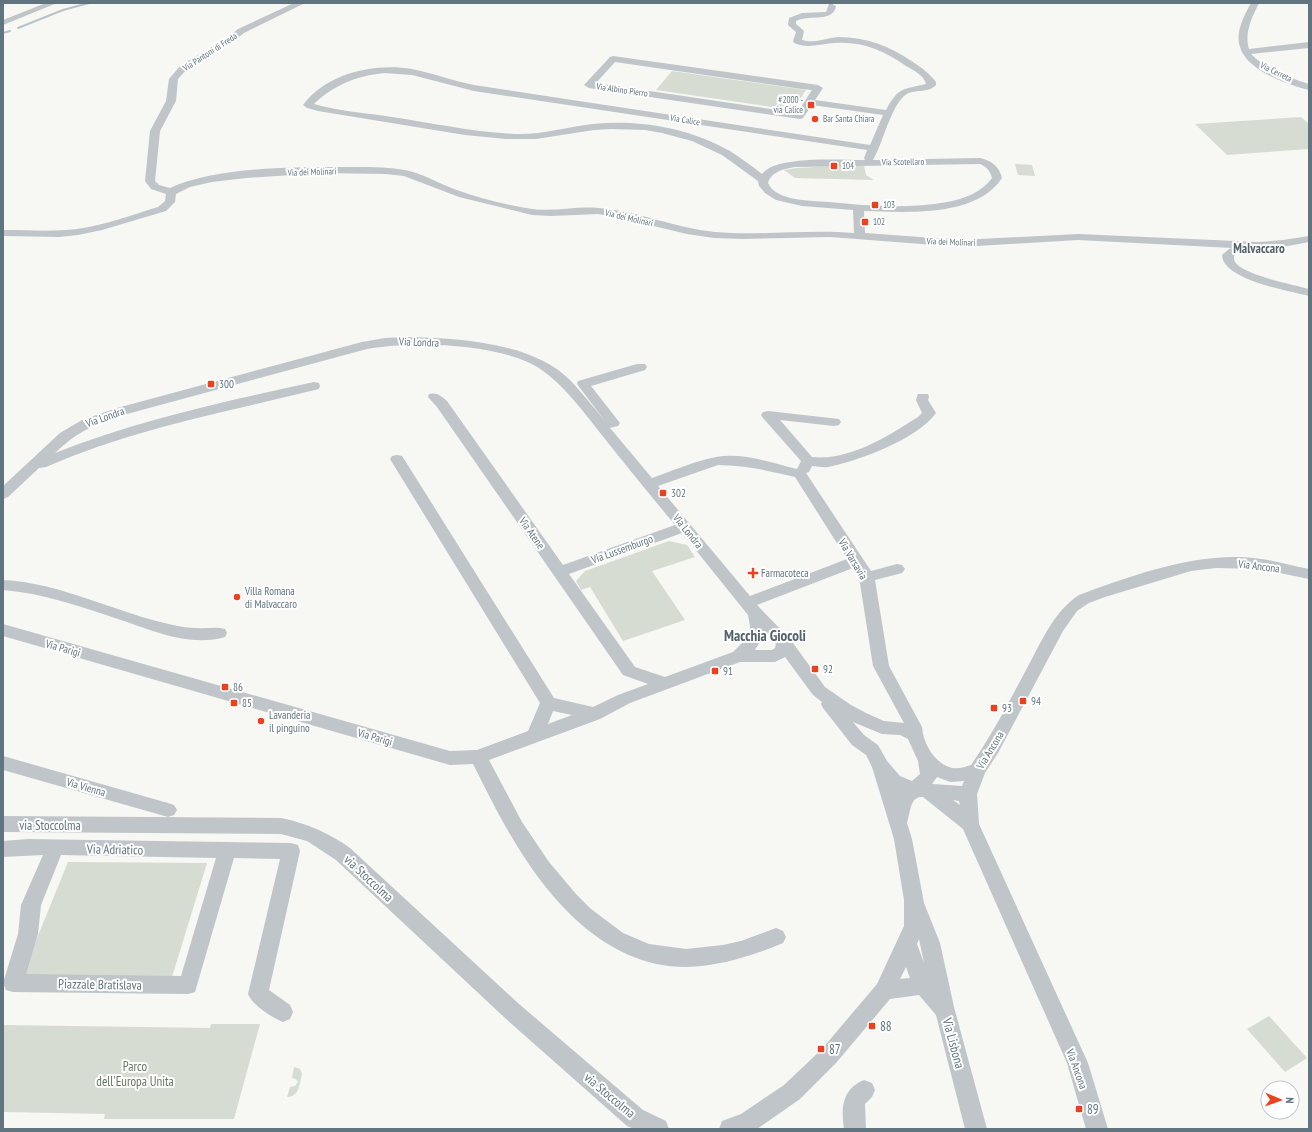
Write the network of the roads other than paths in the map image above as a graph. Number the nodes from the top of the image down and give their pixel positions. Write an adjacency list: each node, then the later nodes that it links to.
1 (53, 3): 5 (street)
2 (301, 3): 16 (street, Via Pantoni di Freda)
3 (1255, 3): 7 (street)
4 (832, 6): 10 (street)
5 (3, 23)
6 (1309, 45): 7 (street)
7 (1246, 52): 8 (street, Via Cerreta)
8 (1309, 86)
9 (809, 102): 10 (street); 11 (street, Via Albino Pierro); 11 (street, Via Albino Pierro)
10 (889, 113): 13 (street)
11 (800, 116): 12 (street)
12 (788, 135): 13 (street, Via Calice); 15 (street, Via Calice)
13 (872, 148): 14 (street)
14 (867, 163): 15 (street, Via Scotellaro); 17 (street, Via Scotellaro)
15 (763, 180): 17 (street, Via Scotellaro)
16 (171, 192): 18 (street); 19 (street, Via dei Molinari)
17 (858, 207): 19 (street)
18 (3, 233)
19 (860, 236): 21 (street, Via dei Molinari)
20 (1309, 239): 21 (street)
21 (1254, 246): 22 (street)
22 (1309, 293)
23 (641, 367): 28 (street)
24 (314, 386): 31 (street)
25 (923, 396): 30 (street)
26 (434, 397): 38 (street, Via Atene)
27 (834, 422): 30 (street)
28 (603, 427): 31 (street, Via Londra); 33 (street, Via Londra)
29 (397, 459): 53 (street)
30 (808, 461): 32 (street)
31 (29, 469): 34 (street, Via Londra)
32 (800, 474): 33 (street); 36 (street, Via Varsavia)
33 (649, 484): 35 (street, Via Londra)
34 (4, 492)
35 (685, 527): 38 (street, Via Lussemburgo); 42 (street, Via Londra)
36 (856, 561): 40 (street, Via Varsavia); 42 (street)
37 (897, 569): 40 (street)
38 (559, 572): 48 (street, Via Atene)
39 (1309, 574): 63 (street, Via Ancona)
40 (867, 577): 51 (street, Via Varsavia)
41 (3, 585): 44 (street)
42 (751, 608): 45 (street); 46 (street, Via Londra)
43 (3, 630): 59 (street, Via Parigi)
44 (218, 633)
45 (755, 638): 46 (street); 47 (street)
46 (773, 651): 47 (street); 50 (street)
47 (739, 656): 49 (street, Via Parigi)
48 (629, 671): 49 (street); 52 (street)
49 (664, 683): 52 (street, Via Parigi)
50 (819, 691): 55 (street); 58 (street)
51 (899, 697): 55 (street); 56 (street)
52 (624, 699): 54 (street, Via Parigi)
53 (548, 703): 54 (street); 57 (street)
54 (594, 714): 57 (street, Via Parigi)
55 (882, 727): 56 (street); 58 (street)
56 (914, 734): 60 (street)
57 (536, 736): 59 (street, Via Parigi)
58 (872, 750): 62 (street)
59 (478, 757): 75 (street)
60 (927, 760): 64 (street); 65 (street)
61 (3, 763): 67 (street, Via Vienna)
62 (881, 766): 65 (street); 68 (street)
63 (976, 771): 64 (street); 66 (street, Via Ancona)
64 (942, 773): 66 (street)
65 (922, 790): 66 (street); 68 (street); 70 (street)
66 (968, 794): 70 (street, Via Ancona)
67 (168, 810)
68 (899, 822): 74 (street)
69 (3, 824): 83 (street, via Stoccolma)
70 (970, 824): 86 (street, Via Ancona)
71 (54, 848): 72 (street, Via Adriatico); 73 (street, Via Adriatico); 73 (street, Piazzale Bratislava)
72 (3, 850)
73 (227, 850): 80 (street, Via Adriatico)
74 (914, 900): 76 (street); 79 (street)
75 (776, 937)
76 (907, 944): 77 (street, Via Lisbona); 78 (street)
77 (922, 985): 78 (street); 79 (street, Via Lisbona)
78 (884, 991): 84 (street)
79 (945, 1010): 85 (street, Via Lisbona)
80 (283, 1012)
81 (864, 1090): 82 (street)
82 (854, 1120)
83 (658, 1129)
84 (730, 1129)
85 (976, 1129)
86 (1097, 1129)

